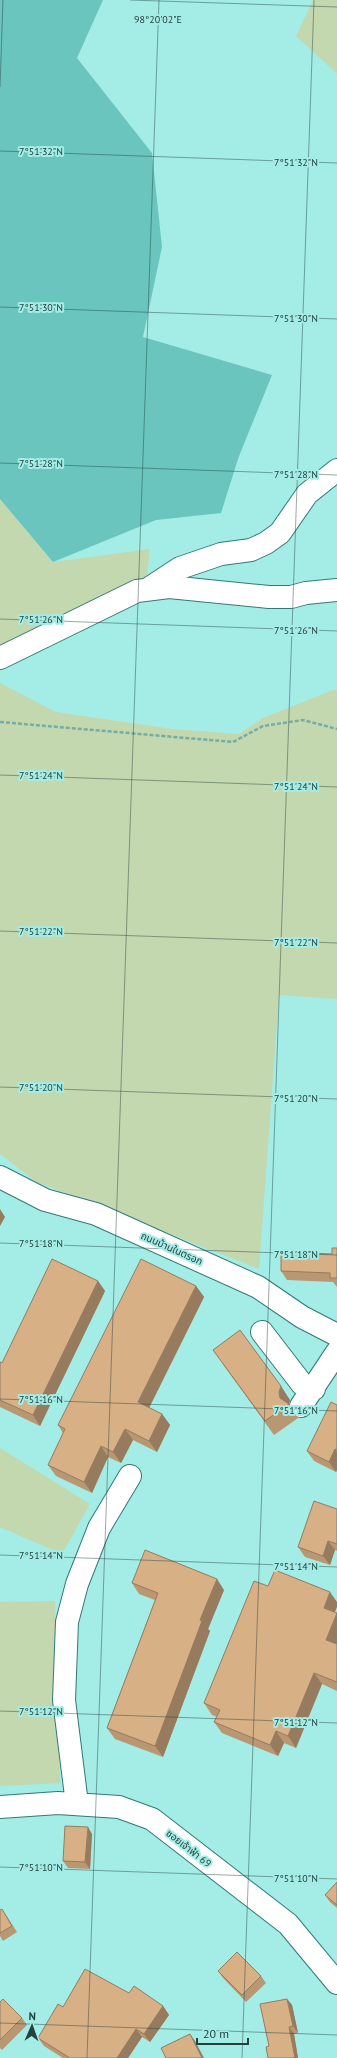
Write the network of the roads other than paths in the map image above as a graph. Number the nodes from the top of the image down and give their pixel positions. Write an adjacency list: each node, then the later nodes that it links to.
1 (337, 470): 2 (street)
2 (148, 589): 3 (street); 4 (street)
3 (337, 590)
4 (0, 658)
5 (0, 1176): 7 (street, ถนนบ้านในตรอก)
6 (262, 1332): 8 (street)
7 (337, 1335)
8 (337, 1352)
9 (130, 1476): 10 (street)
10 (77, 1804): 11 (street, ซอยเจ้าฟ้า 69); 12 (street, ซอยเจ้าฟ้า 69)
11 (0, 1807)
12 (337, 1983)

